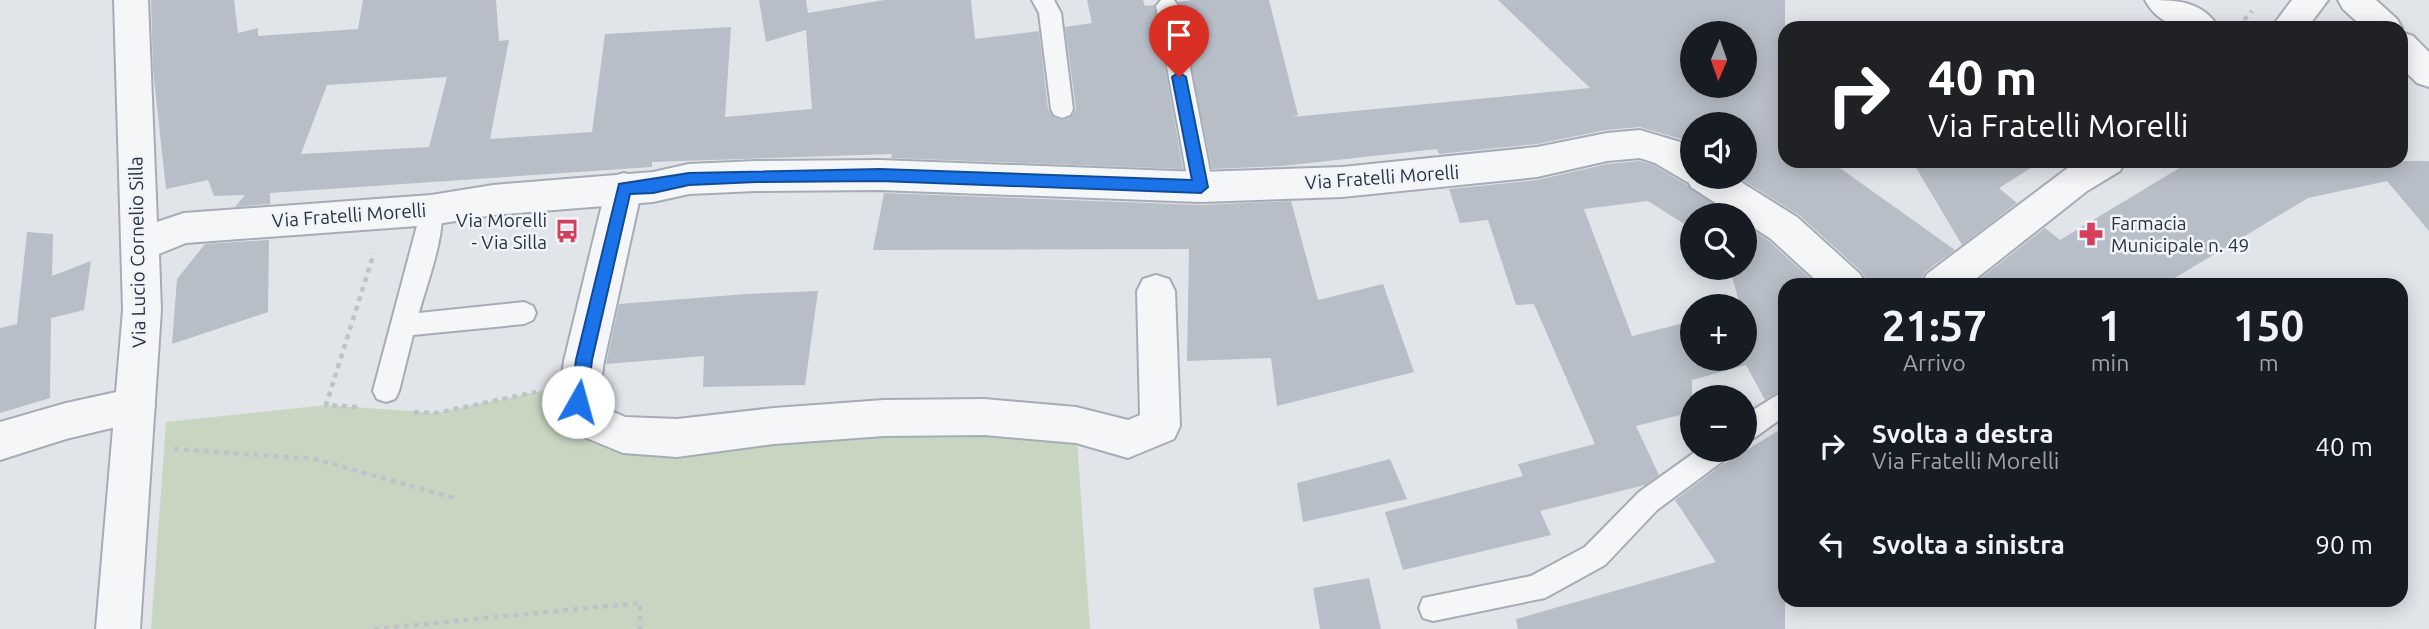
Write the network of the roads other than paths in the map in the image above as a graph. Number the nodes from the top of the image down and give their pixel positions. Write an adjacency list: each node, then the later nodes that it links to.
1 (131, 0): 19 (street, Via Lucio Cornelio Silla)
2 (1043, 0): 12 (lane)
3 (2162, 0): 7 (street)
4 (2311, 0): 8 (street)
5 (2355, 0): 9 (street)
6 (1167, 5): 15 (lane)
7 (2192, 21)
8 (2294, 21)
9 (2378, 21)
10 (2408, 52): 11 (street)
11 (2429, 75)
12 (1062, 109)
13 (1680, 161): 15 (street, Via Fratelli Morelli)
14 (2095, 168): 21 (street)
15 (1201, 187): 16 (street, Via Fratelli Morelli)
16 (624, 188): 18 (street, Via Fratelli Morelli); 22 (street)
17 (1723, 189): 20 (street)
18 (430, 210): 19 (street, Via Fratelli Morelli); 24 (lane)
19 (138, 246): 26 (street, Via Lucio Cornelio Silla)
20 (1839, 278)
21 (1949, 278)
22 (1156, 291)
23 (524, 313): 24 (lane)
24 (402, 325): 25 (lane)
25 (386, 391)
26 (135, 406): 29 (street); 32 (street, Via Lucio Cornelio Silla)
27 (1778, 406): 28 (lane)
28 (1757, 421)
29 (0, 441)
30 (1702, 462): 31 (lane)
31 (1433, 608)
32 (118, 629)

